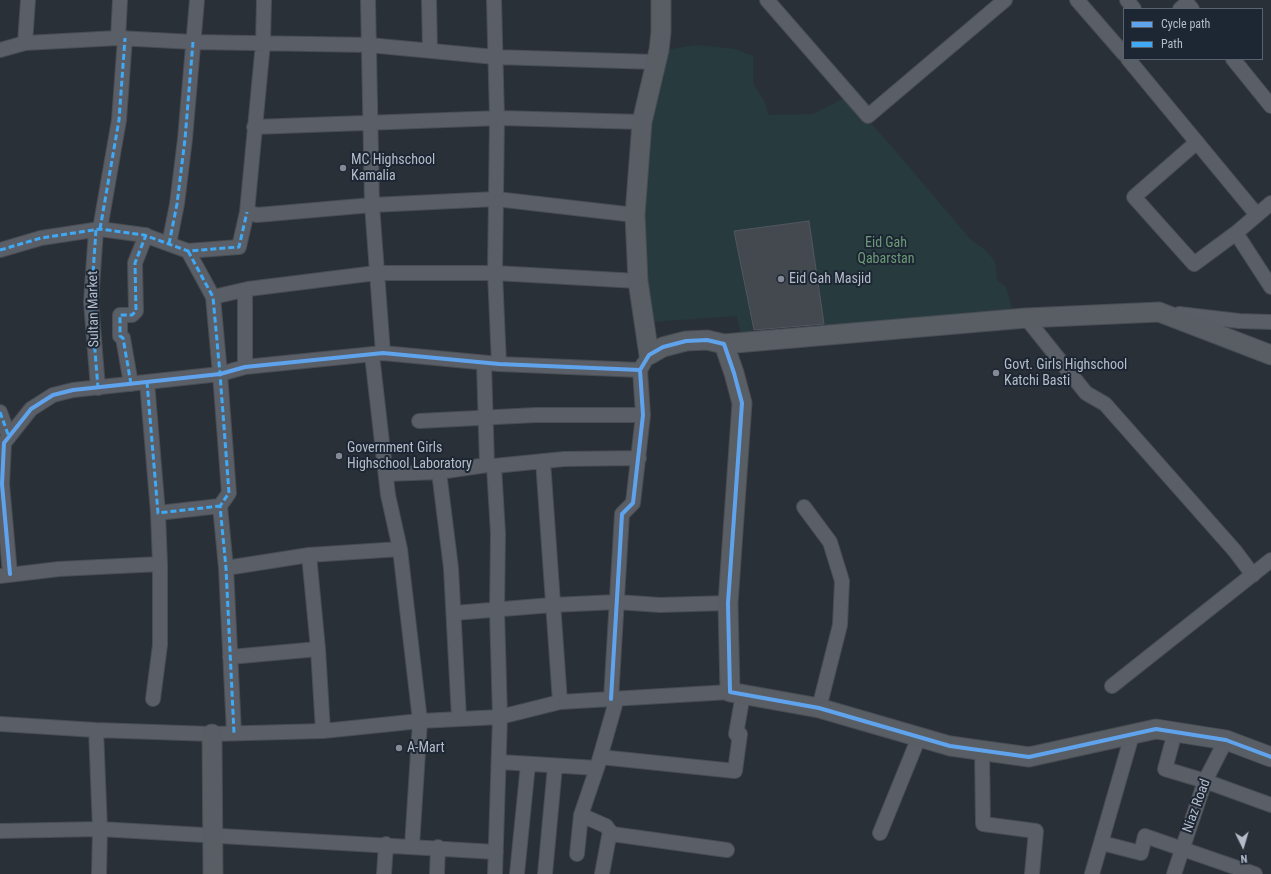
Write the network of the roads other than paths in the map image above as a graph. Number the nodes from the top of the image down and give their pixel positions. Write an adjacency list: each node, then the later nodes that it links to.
1 (28, 0): 18 (street)
2 (120, 0): 16 (street, Sultan Market)
3 (197, 0): 17 (street)
4 (264, 0): 19 (street)
5 (368, 0): 20 (street)
6 (429, 0): 22 (street)
7 (494, 0): 24 (street)
8 (661, 0): 27 (street)
9 (767, 0): 10 (street)
10 (1005, 0)
11 (1077, 0): 23 (street)
12 (1127, 0): 13 (street)
13 (1133, 8)
14 (1181, 8): 15 (street)
15 (1191, 8)
16 (122, 38): 17 (street); 18 (street); 40 (street, Sultan Market)
17 (193, 42): 19 (street); 43 (street)
18 (25, 43): 21 (street)
19 (263, 43): 20 (street); 32 (street)
20 (369, 45): 22 (street); 30 (street)
21 (0, 50)
22 (430, 50): 24 (street)
23 (1123, 53)
24 (495, 57): 27 (street); 29 (street)
25 (1129, 60): 33 (street)
26 (1234, 60): 28 (street)
27 (655, 62): 31 (street)
28 (1271, 106)
29 (497, 118): 30 (street); 31 (street); 34 (street)
30 (371, 122): 32 (street); 36 (street)
31 (642, 122): 38 (street)
32 (254, 127): 37 (street)
33 (1197, 142): 39 (street); 41 (street)
34 (496, 199): 36 (street); 38 (street); 47 (street)
35 (1271, 203): 39 (street)
36 (372, 205): 37 (street); 46 (street)
37 (247, 212): 45 (street)
38 (635, 215): 48 (street)
39 (1257, 215): 41 (street)
40 (98, 230): 42 (street); 44 (street); 65 (street, Sultan Market)
41 (1236, 233): 49 (street)
42 (146, 235): 43 (street); 64 (street)
43 (169, 244): 45 (street)
44 (0, 250)
45 (188, 251): 51 (street)
46 (376, 273): 47 (street); 50 (street); 56 (street)
47 (495, 273): 48 (street); 60 (street)
48 (638, 281): 59 (street)
49 (1271, 287)
50 (245, 290): 51 (street); 61 (street)
51 (213, 298): 62 (street)
52 (1159, 312): 53 (street); 54 (street); 57 (street)
53 (1026, 318): 55 (street); 84 (street)
54 (1271, 322)
55 (724, 344): 59 (street); 87 (street)
56 (377, 354): 58 (street); 61 (street); 75 (street)
57 (1271, 355)
58 (484, 362): 60 (street); 68 (street)
59 (644, 362): 60 (street); 67 (street)
60 (499, 364)
61 (245, 367): 62 (street)
62 (220, 374): 63 (street); 76 (street)
63 (147, 382): 64 (street); 78 (street)
64 (131, 384): 65 (street)
65 (98, 388): 70 (street)
66 (0, 412): 70 (street)
67 (643, 415): 68 (street); 71 (street)
68 (485, 417): 69 (street); 73 (street)
69 (419, 420)
70 (5, 434): 85 (street)
71 (639, 458): 72 (street); 86 (street)
72 (543, 461): 73 (street); 88 (street)
73 (491, 466): 74 (street); 89 (street)
74 (439, 472): 75 (street); 90 (street)
75 (386, 474): 79 (street)
76 (220, 506): 78 (street); 83 (street)
77 (804, 506): 98 (street)
78 (158, 513): 82 (street)
79 (400, 549): 80 (street); 101 (street)
80 (309, 555): 83 (street); 91 (street)
81 (1271, 560): 84 (street)
82 (160, 564): 85 (street); 96 (street)
83 (226, 568): 92 (street)
84 (1253, 574): 93 (street)
85 (5, 575)
86 (617, 602): 87 (street); 88 (street); 95 (street)
87 (728, 604): 94 (street)
88 (552, 605): 89 (street); 97 (street)
89 (497, 610): 90 (street); 99 (street)
90 (454, 614): 100 (street)
91 (318, 649): 92 (street); 104 (street)
92 (230, 657): 106 (street)
93 (1112, 686)
94 (737, 693): 95 (street); 98 (street); 114 (street)
95 (614, 698): 97 (street); 114 (street)
96 (153, 699)
97 (560, 702): 99 (street)
98 (819, 708): 109 (street)
99 (500, 717): 100 (street); 113 (street)
100 (459, 718): 101 (street)
101 (420, 721): 104 (street); 127 (street)
102 (0, 724): 103 (street)
103 (96, 730): 107 (street); 120 (street)
104 (323, 731): 106 (street)
105 (1174, 732): 108 (street); 110 (street); 117 (street)
106 (234, 733): 107 (street)
107 (212, 734): 124 (street)
108 (1132, 735): 111 (street); 125 (street)
109 (919, 737): 111 (street); 123 (street)
110 (1226, 740): 112 (street); 117 (street, Niaz Road)
111 (982, 750): 141 (street)
112 (1271, 757)
113 (500, 762): 115 (street); 131 (street)
114 (598, 762): 116 (street); 119 (street)
115 (528, 764): 116 (street); 138 (street)
116 (555, 766): 139 (street)
117 (1205, 781): 118 (street); 129 (street, Niaz Road)
118 (1271, 805)
119 (581, 815): 122 (street); 132 (street)
120 (100, 829): 121 (street); 124 (street); 133 (street)
121 (0, 831)
122 (610, 831): 130 (street); 140 (street)
123 (880, 833)
124 (213, 835): 126 (street); 134 (street)
125 (1102, 843): 129 (street); 142 (street)
126 (386, 844): 127 (street); 135 (street)
127 (412, 846): 128 (street)
128 (438, 848): 131 (street); 136 (street)
129 (1181, 849): 143 (street, Niaz Road); 144 (street)
130 (727, 850)
131 (496, 852): 137 (street)
132 (576, 854)
133 (99, 874)
134 (213, 874)
135 (384, 874)
136 (437, 874)
137 (495, 874)
138 (517, 874)
139 (545, 874)
140 (602, 874)
141 (1032, 874)
142 (1092, 874)
143 (1174, 874)
144 (1255, 874)

